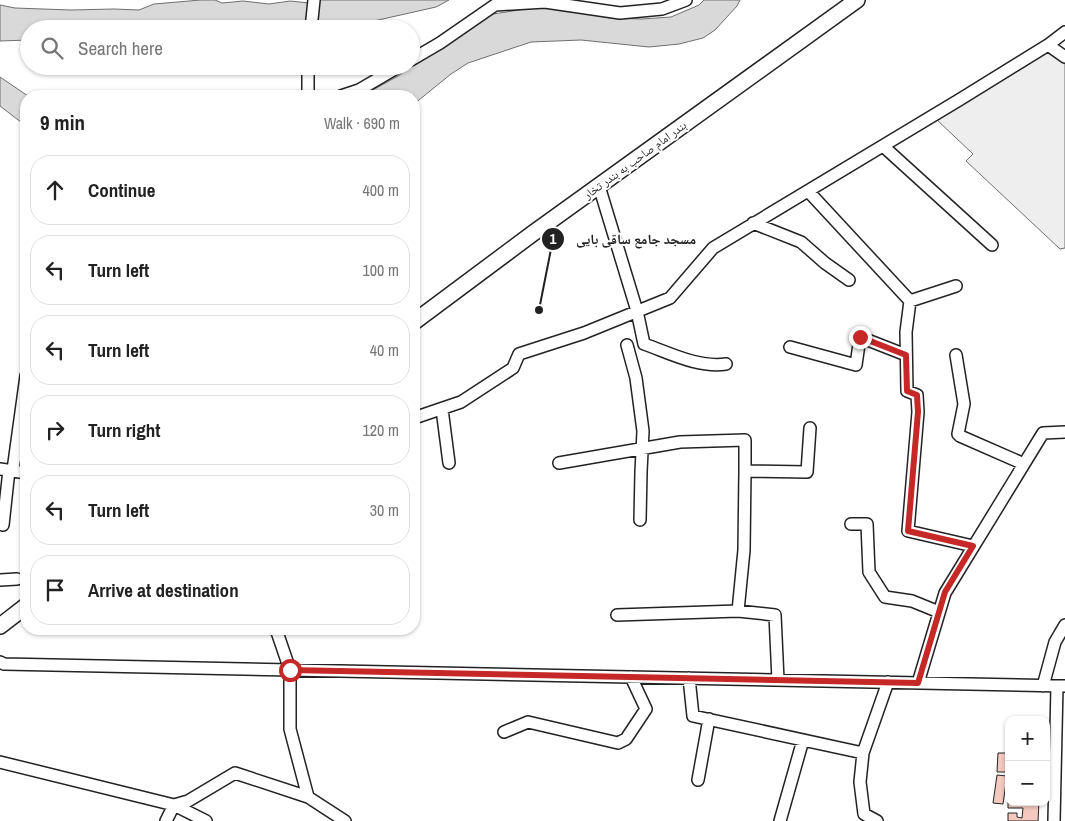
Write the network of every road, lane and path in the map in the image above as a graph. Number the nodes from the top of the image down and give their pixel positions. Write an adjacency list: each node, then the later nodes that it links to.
1 (314, 0): 4 (street)
2 (686, 0): 7 (street)
3 (857, 0): 14 (main road, بندر امام صاحب به بندر تخار)
4 (311, 20)
5 (1065, 32): 6 (street)
6 (1048, 45): 8 (street); 13 (street)
7 (420, 55)
8 (1065, 58)
9 (308, 75): 11 (street)
10 (385, 75): 12 (street)
11 (308, 90)
12 (359, 90)
13 (883, 146): 15 (street); 17 (street)
14 (600, 186): 21 (street); 22 (main road, بندر امام صاحب به بندر تخار)
15 (808, 190): 16 (street); 20 (street)
16 (753, 224): 18 (street); 21 (street)
17 (992, 245)
18 (849, 280)
19 (956, 286): 20 (street)
20 (910, 301): 25 (street)
21 (637, 311): 27 (street); 29 (street)
22 (420, 318)
23 (627, 345): 33 (street)
24 (790, 347): 25 (street)
25 (906, 355): 43 (street)
26 (956, 355): 36 (street)
27 (726, 364)
28 (20, 405): 37 (street)
29 (442, 409): 30 (street); 34 (street)
30 (420, 416)
31 (810, 428): 38 (street)
32 (1065, 432): 36 (street)
33 (643, 449): 35 (street); 38 (street); 40 (street)
34 (449, 463)
35 (559, 464)
36 (1024, 464): 43 (street)
37 (7, 469): 39 (street); 42 (street)
38 (745, 470): 47 (street)
39 (20, 472)
40 (640, 520)
41 (851, 524): 48 (street)
42 (3, 525)
43 (973, 546): 48 (street)
44 (17, 579): 45 (street)
45 (0, 580)
46 (20, 611): 50 (main road)
47 (738, 611): 49 (street); 57 (street)
48 (939, 612): 59 (street)
49 (617, 615)
50 (0, 626)
51 (1065, 626): 60 (street)
52 (278, 635): 54 (street)
53 (0, 662): 54 (street)
54 (290, 670): 55 (street); 68 (street)
55 (631, 677): 56 (street); 63 (street)
56 (689, 678): 57 (street); 62 (street)
57 (778, 680): 58 (street)
58 (888, 682): 59 (street); 65 (street)
59 (918, 683): 60 (street)
60 (1043, 686): 61 (street)
61 (1061, 686): 75 (street)
62 (709, 719): 64 (street); 67 (street)
63 (504, 732)
64 (803, 740): 65 (street); 73 (street)
65 (863, 753): 74 (street)
66 (0, 762): 69 (street)
67 (698, 780)
68 (308, 797): 69 (street); 72 (street)
69 (174, 805): 70 (street); 71 (street)
70 (166, 821)
71 (206, 821)
72 (345, 821)
73 (780, 821)
74 (877, 821)
75 (1054, 821)

